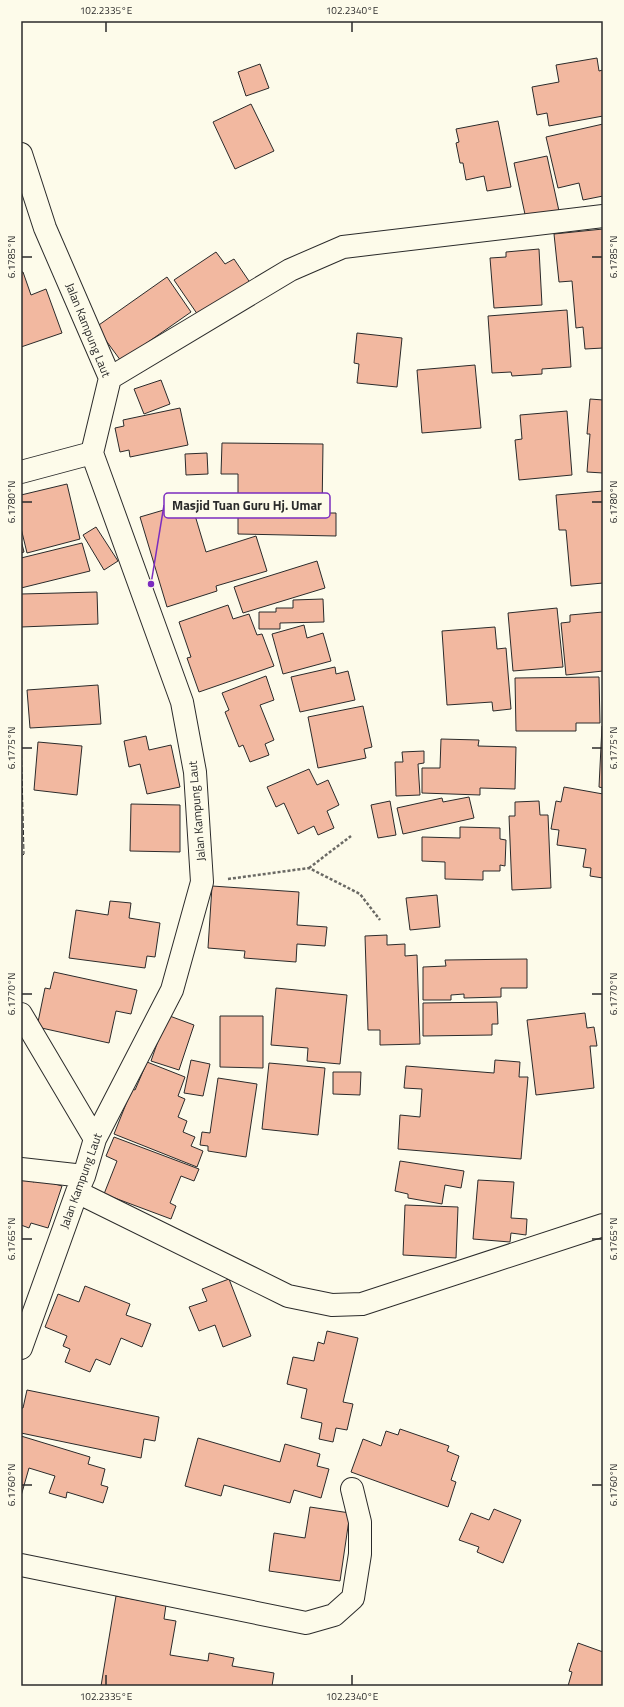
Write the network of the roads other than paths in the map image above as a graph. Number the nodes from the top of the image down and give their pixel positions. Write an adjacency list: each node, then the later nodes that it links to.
1 (21, 154): 3 (street, Jalan Kampung Laut)
2 (603, 216): 3 (street)
3 (110, 378): 4 (street, Jalan Kampung Laut)
4 (92, 453): 5 (street); 7 (street, Jalan Kampung Laut)
5 (21, 472)
6 (21, 1014): 7 (street)
7 (95, 1139): 9 (street, Jalan Kampung Laut)
8 (21, 1169): 9 (street)
9 (80, 1184): 10 (street); 11 (street, Jalan Kampung Laut)
10 (603, 1225)
11 (21, 1348)
12 (352, 1489): 13 (street)
13 (21, 1565)

